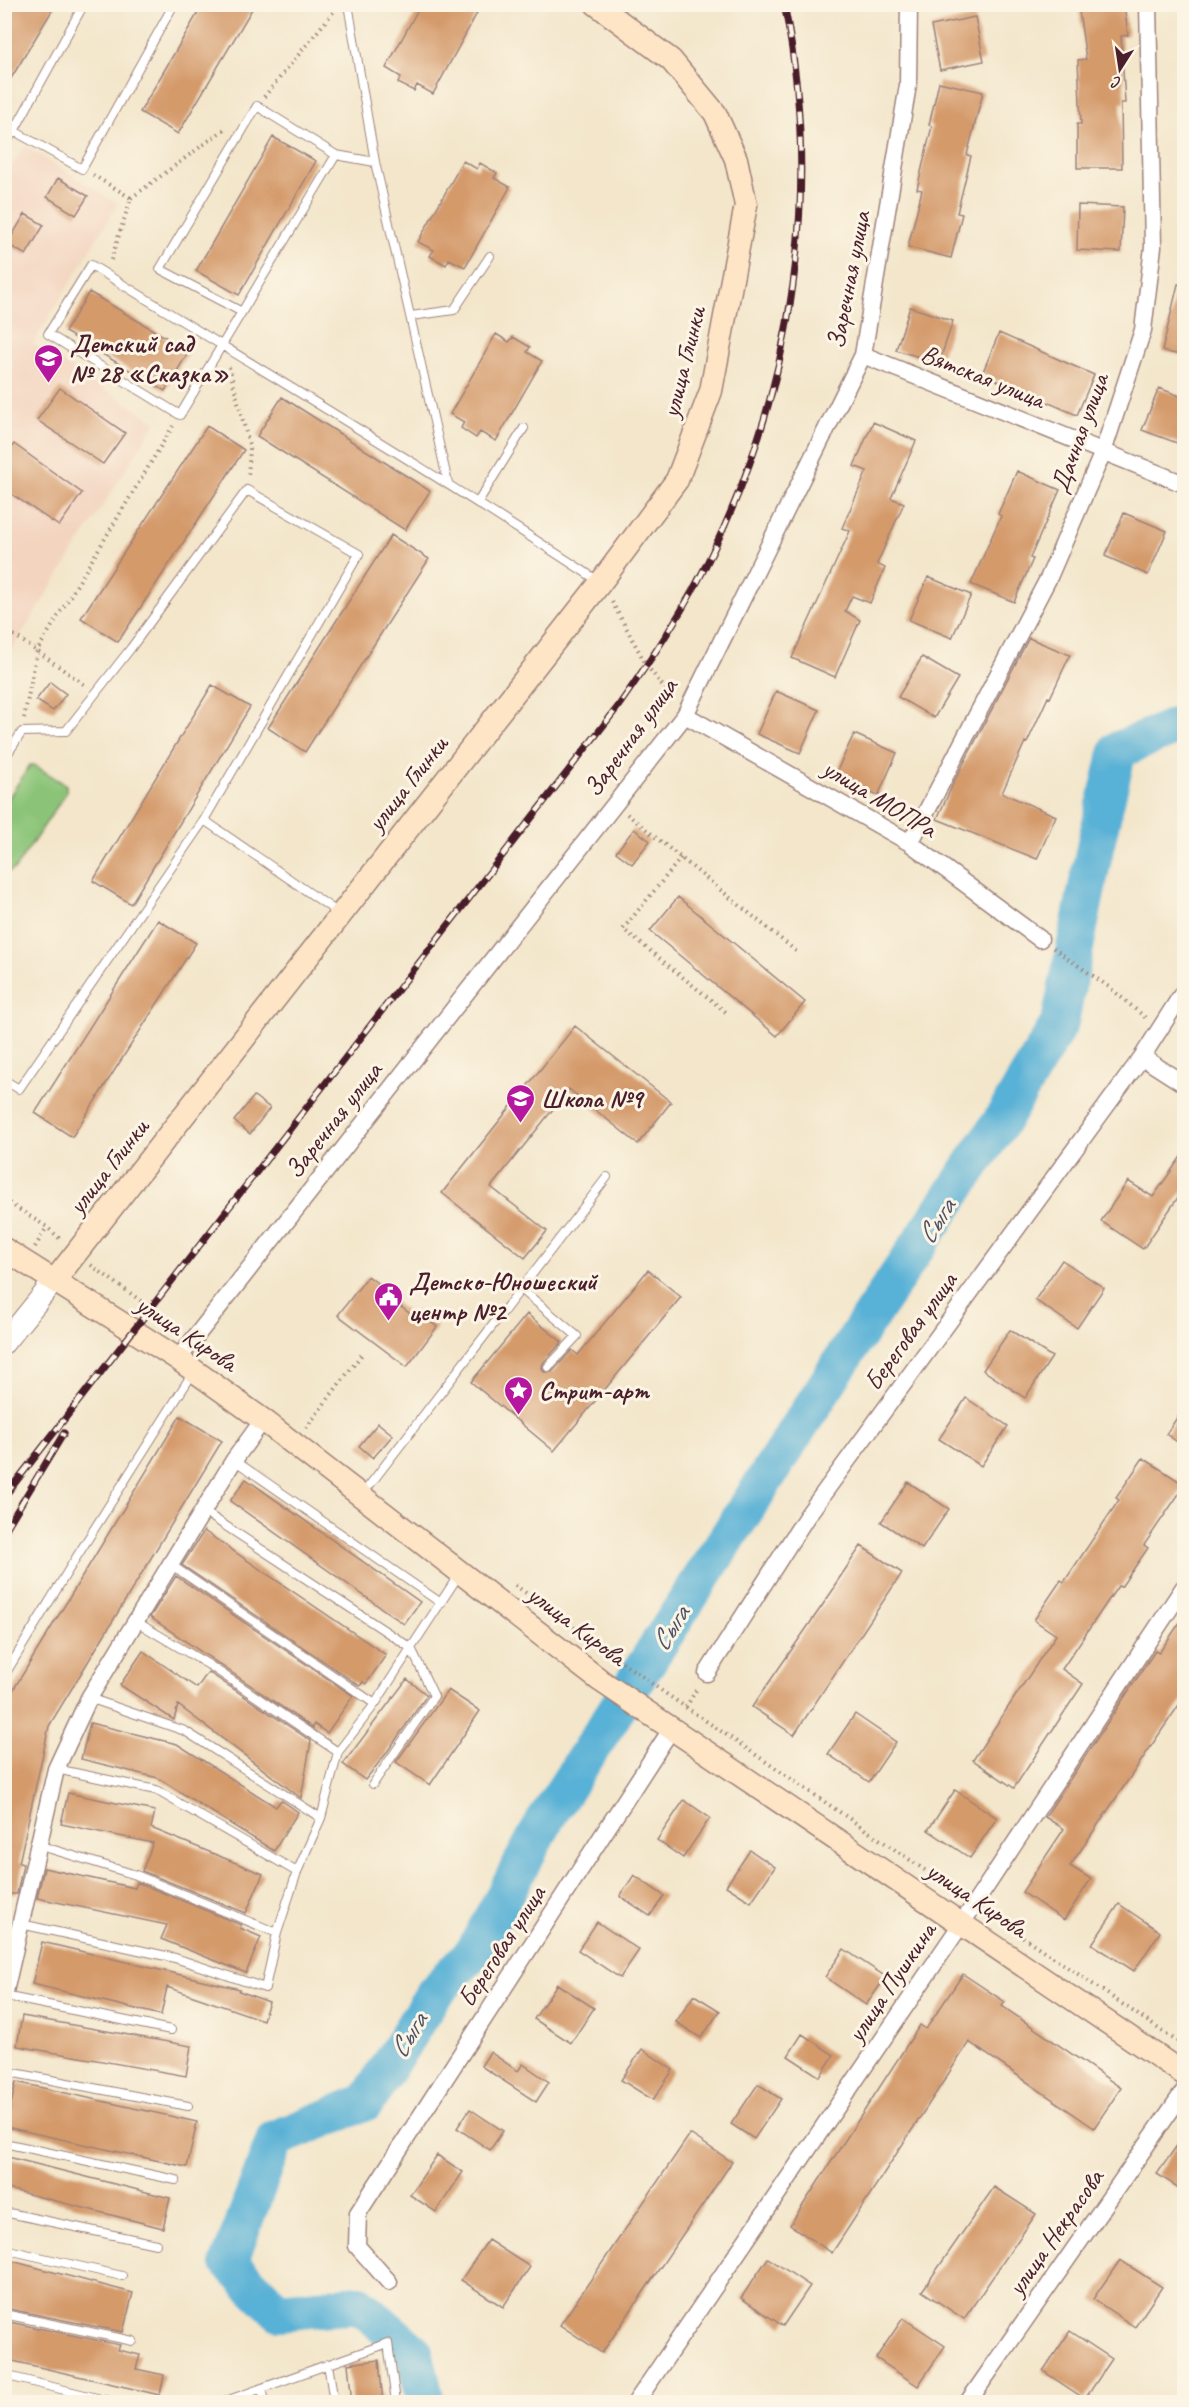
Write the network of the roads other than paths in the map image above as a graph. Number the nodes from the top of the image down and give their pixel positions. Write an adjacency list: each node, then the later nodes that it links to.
1 (84, 4): 8 (lane)
2 (174, 4): 8 (lane)
3 (348, 4): 11 (lane)
4 (596, 4): 22 (main road, улица Глинки)
5 (909, 4): 16 (street, Заречная улица)
6 (1148, 4): 18 (street, Дачная улица)
7 (4, 125): 8 (lane)
8 (14, 131): 9 (lane)
9 (4, 145)
10 (336, 155): 11 (lane); 13 (lane); 13 (lane)
11 (375, 162): 14 (lane)
12 (490, 256): 14 (lane)
13 (242, 312): 15 (lane)
14 (411, 316): 19 (lane)
15 (223, 344): 15 (lane); 19 (lane)
16 (863, 355): 18 (street, Вятская улица); 23 (street, Заречная улица)
17 (524, 428): 21 (lane)
18 (1103, 452): 20 (street, Вятская улица); 26 (street, Дачная улица)
19 (448, 483): 21 (lane)
20 (1185, 484)
21 (478, 502): 22 (lane)
22 (601, 582): 27 (main road, улица Глинки)
23 (685, 715): 26 (street, улица МОПРа); 38 (street, Заречная улица)
24 (4, 759): 25 (lane)
25 (204, 820): 27 (lane); 31 (lane)
26 (910, 843): 28 (street, улица МОПРа)
27 (340, 914): 35 (main road, улица Глинки)
28 (1040, 939)
29 (1185, 991): 30 (street, Береговая улица)
30 (1142, 1057): 32 (street); 50 (street, Береговая улица)
31 (4, 1080)
32 (1185, 1084)
33 (607, 1177): 36 (lane)
34 (4, 1249): 35 (main road, улица Кирова)
35 (55, 1280): 37 (street, улица Глинки); 38 (main road, улица Кирова)
36 (521, 1289): 39 (lane); 42 (lane)
37 (4, 1343)
38 (186, 1365): 40 (main road, улица Кирова); 51 (lane)
39 (548, 1367)
40 (263, 1420): 41 (street); 42 (main road, улица Кирова)
41 (234, 1460): 43 (street); 47 (lane)
42 (362, 1495): 45 (main road, улица Кирова)
43 (203, 1511): 44 (street); 49 (lane)
44 (170, 1564): 48 (street); 53 (lane)
45 (461, 1571): 47 (lane); 54 (main road, улица Кирова)
46 (1185, 1587): 61 (street, улица Пушкина)
47 (441, 1603): 49 (lane)
48 (135, 1621): 52 (street); 55 (lane)
49 (411, 1648): 53 (lane); 57 (lane)
50 (707, 1673)
51 (4, 1676)
52 (89, 1698): 56 (street); 58 (lane)
53 (375, 1704): 55 (lane)
54 (672, 1728): 61 (main road, улица Кирова); 76 (street, Береговая улица)
55 (338, 1752): 58 (lane)
56 (56, 1769): 59 (street); 60 (lane)
57 (373, 1784)
58 (321, 1818): 60 (lane)
59 (38, 1845): 62 (street); 63 (lane)
60 (297, 1872): 63 (lane)
61 (962, 1923): 67 (main road, улица Кирова); 87 (street, улица Пушкина)
62 (21, 1924): 63 (lane); 64 (street)
63 (277, 1933)
64 (4, 1996): 65 (lane)
65 (171, 2030)
66 (4, 2071): 69 (lane)
67 (1185, 2074)
68 (1185, 2091): 88 (street, улица Некрасова)
69 (188, 2106)
70 (4, 2143): 71 (lane)
71 (176, 2180)
72 (4, 2212): 73 (lane)
73 (156, 2244)
74 (4, 2249): 75 (lane)
75 (122, 2276)
76 (389, 2282)
77 (4, 2314): 78 (lane)
78 (134, 2341)
79 (328, 2364): 81 (lane); 85 (lane); 86 (lane)
80 (4, 2375): 82 (lane)
81 (262, 2388): 83 (lane); 84 (lane)
82 (113, 2403)
83 (223, 2403)
84 (264, 2403)
85 (333, 2403)
86 (396, 2403)
87 (636, 2403)
88 (968, 2403)

